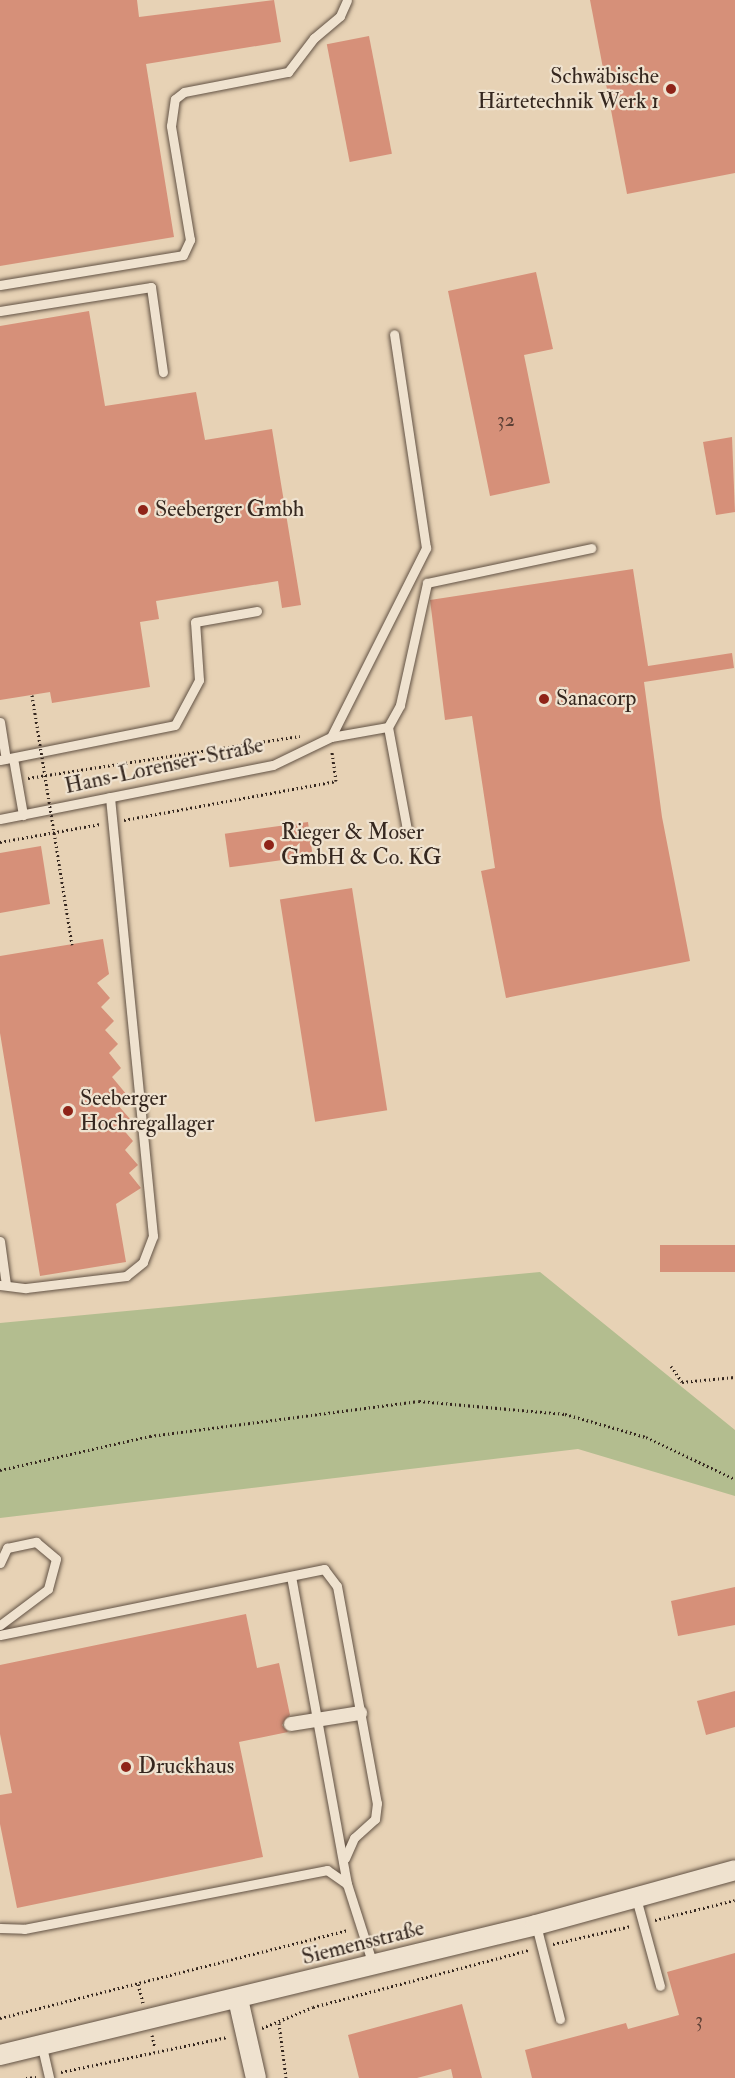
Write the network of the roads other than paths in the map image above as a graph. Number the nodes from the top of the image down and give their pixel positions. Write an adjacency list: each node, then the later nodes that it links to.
1 (347, 0): 2 (lane)
2 (0, 285)
3 (0, 311): 5 (lane)
4 (394, 333): 10 (lane)
5 (163, 372)
6 (591, 548): 9 (lane)
7 (257, 611): 11 (lane)
8 (0, 722): 11 (lane)
9 (388, 727): 10 (lane, Hans-Lorenser-Straße); 15 (lane)
10 (331, 736): 12 (lane, Hans-Lorenser-Straße)
11 (6, 759): 13 (lane)
12 (110, 797): 13 (lane, Hans-Lorenser-Straße); 17 (lane)
13 (23, 815): 14 (lane, Hans-Lorenser-Straße)
14 (0, 819)
15 (407, 830)
16 (0, 1241): 17 (lane)
17 (3, 1285)
18 (0, 1563): 20 (lane)
19 (291, 1576): 21 (lane); 22 (lane); 23 (lane)
20 (0, 1625)
21 (0, 1635)
22 (360, 1713): 23 (street); 25 (lane)
23 (319, 1721): 24 (street); 25 (lane)
24 (291, 1724)
25 (345, 1858): 27 (lane)
26 (735, 1870): 28 (street, Siemensstraße)
27 (347, 1884): 30 (lane); 31 (lane)
28 (636, 1898): 29 (street, Siemensstraße); 32 (lane)
29 (536, 1925): 31 (street, Siemensstraße); 34 (lane)
30 (0, 1928)
31 (373, 1965): 33 (street, Siemensstraße)
32 (660, 1986)
33 (238, 1999): 35 (street, Siemensstraße); 38 (street)
34 (560, 2019)
35 (42, 2048): 36 (street, Siemensstraße); 37 (lane)
36 (0, 2055)
37 (49, 2077)
38 (256, 2078)

